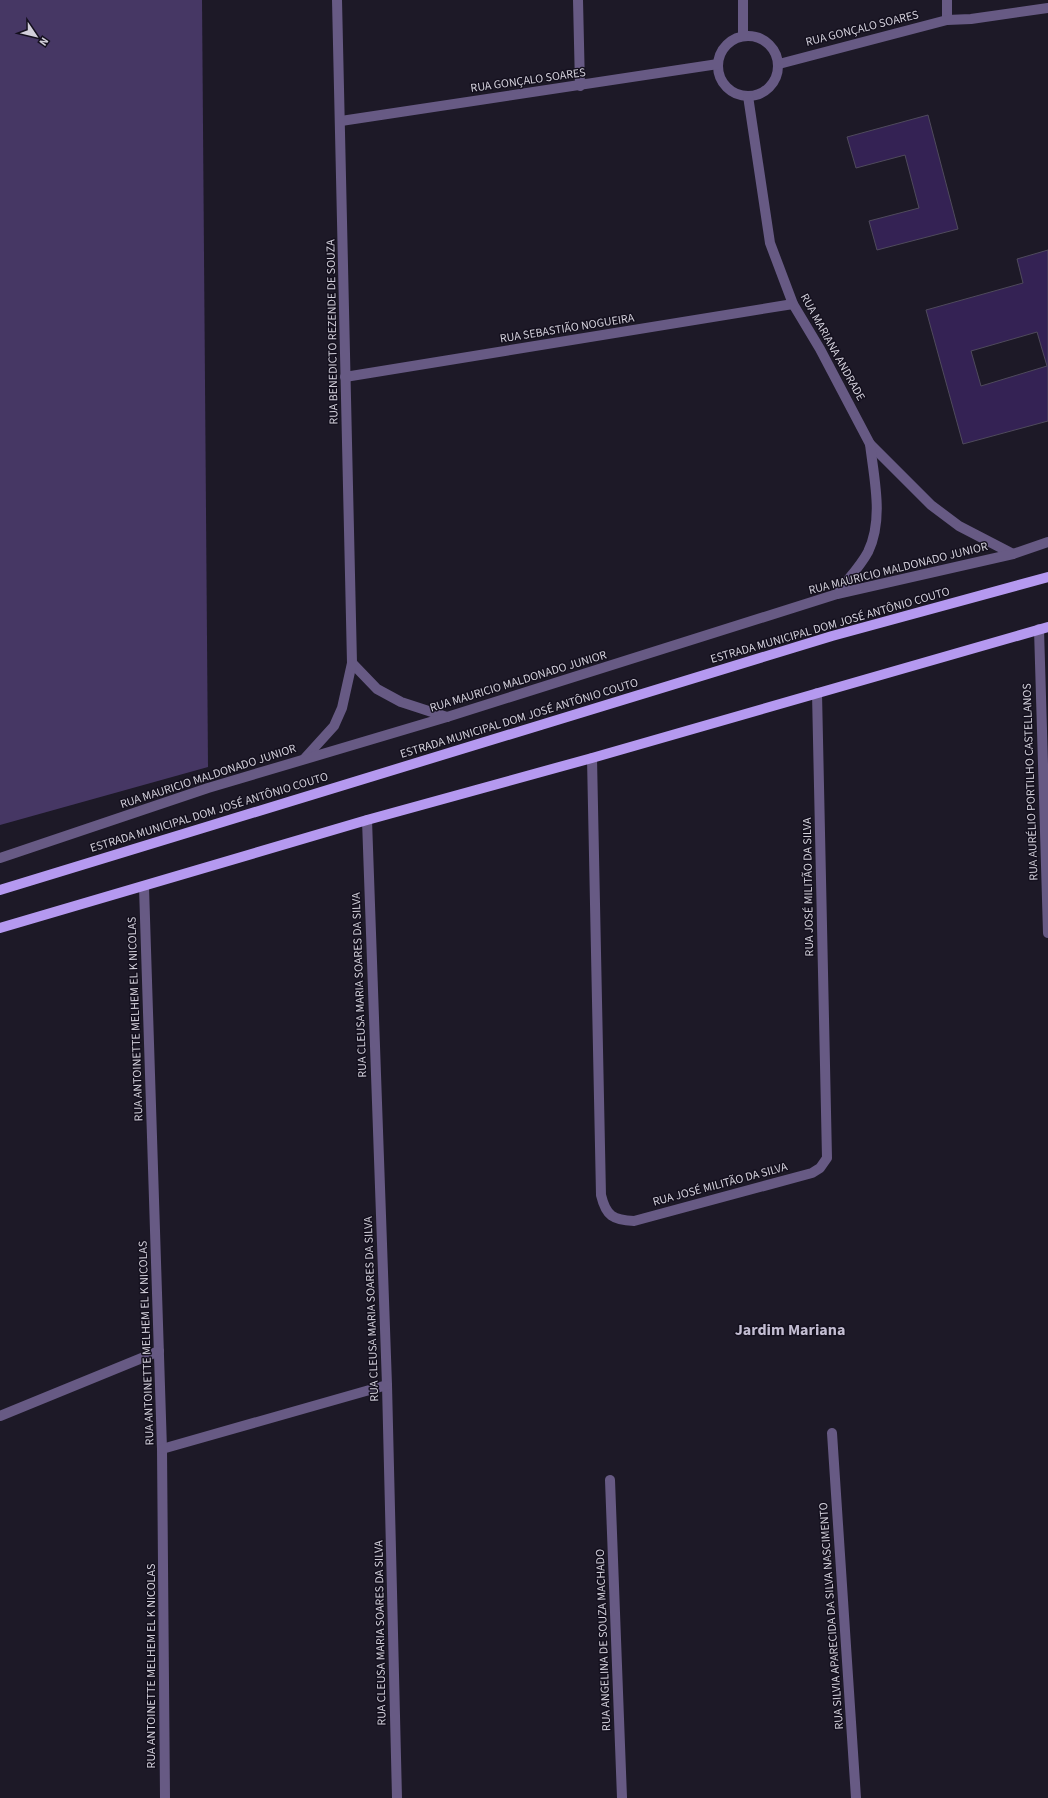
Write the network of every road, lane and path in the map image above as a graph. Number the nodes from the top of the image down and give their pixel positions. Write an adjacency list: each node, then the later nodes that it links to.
1 (337, 0): 12 (street, RUA BENEDICTO REZENDE DE SOUZA)
2 (578, 0): 10 (street)
3 (743, 0): 7 (street)
4 (947, 0): 6 (street)
5 (1048, 8): 6 (street, RUA GONÇALO SOARES)
6 (948, 20): 9 (street, RUA GONÇALO SOARES)
7 (743, 36): 8 (street); 9 (street)
8 (718, 64): 10 (street, RUA GONÇALO SOARES); 11 (street)
9 (779, 64): 11 (street)
10 (580, 86): 12 (street, RUA GONÇALO SOARES)
11 (748, 96): 13 (street, RUA MARIANA ANDRADE)
12 (341, 121): 14 (street, RUA BENEDICTO REZENDE DE SOUZA)
13 (793, 304): 14 (street, RUA SEBASTIÃO NOGUEIRA); 15 (street, RUA MARIANA ANDRADE)
14 (346, 377): 21 (street, RUA BENEDICTO REZENDE DE SOUZA)
15 (870, 444): 17 (street); 19 (street)
16 (1048, 542): 17 (street, RUA MAURICIO MALDONADO JUNIOR)
17 (1013, 554): 19 (street, RUA MAURICIO MALDONADO JUNIOR)
18 (1048, 577): 29 (main road, ESTRADA MUNICIPAL DOM JOSÉ ANTÔNIO COUTO)
19 (837, 594): 23 (street, RUA MAURICIO MALDONADO JUNIOR)
20 (1043, 628): 22 (main road); 31 (street, RUA AURÉLIO PORTILHO CASTELLANOS)
21 (352, 663): 23 (street); 24 (street, RUA BENEDICTO REZENDE DE SOUZA)
22 (817, 693): 25 (main road); 25 (street, RUA JOSÉ MILITÃO DA SILVA)
23 (446, 717): 24 (street, RUA MAURICIO MALDONADO JUNIOR)
24 (305, 758): 27 (street, RUA MAURICIO MALDONADO JUNIOR)
25 (592, 758): 26 (main road)
26 (367, 820): 28 (main road); 33 (street, RUA CLEUSA MARIA SOARES DA SILVA)
27 (0, 858)
28 (144, 887): 30 (main road); 32 (street, RUA ANTOINETTE MELHEM EL K NICOLAS)
29 (0, 890)
30 (0, 928)
31 (1048, 933)
32 (159, 1351): 34 (street); 36 (street, RUA ANTOINETTE MELHEM EL K NICOLAS)
33 (387, 1385): 36 (street); 39 (street, RUA CLEUSA MARIA SOARES DA SILVA)
34 (0, 1416)
35 (832, 1433): 41 (street, RUA SILVIA APARECIDA DA SILVA NASCIMENTO)
36 (162, 1449): 38 (street, RUA ANTOINETTE MELHEM EL K NICOLAS)
37 (610, 1480): 40 (street, RUA ANGELINA DE SOUZA MACHADO)
38 (165, 1798)
39 (397, 1798)
40 (622, 1798)
41 (856, 1798)

